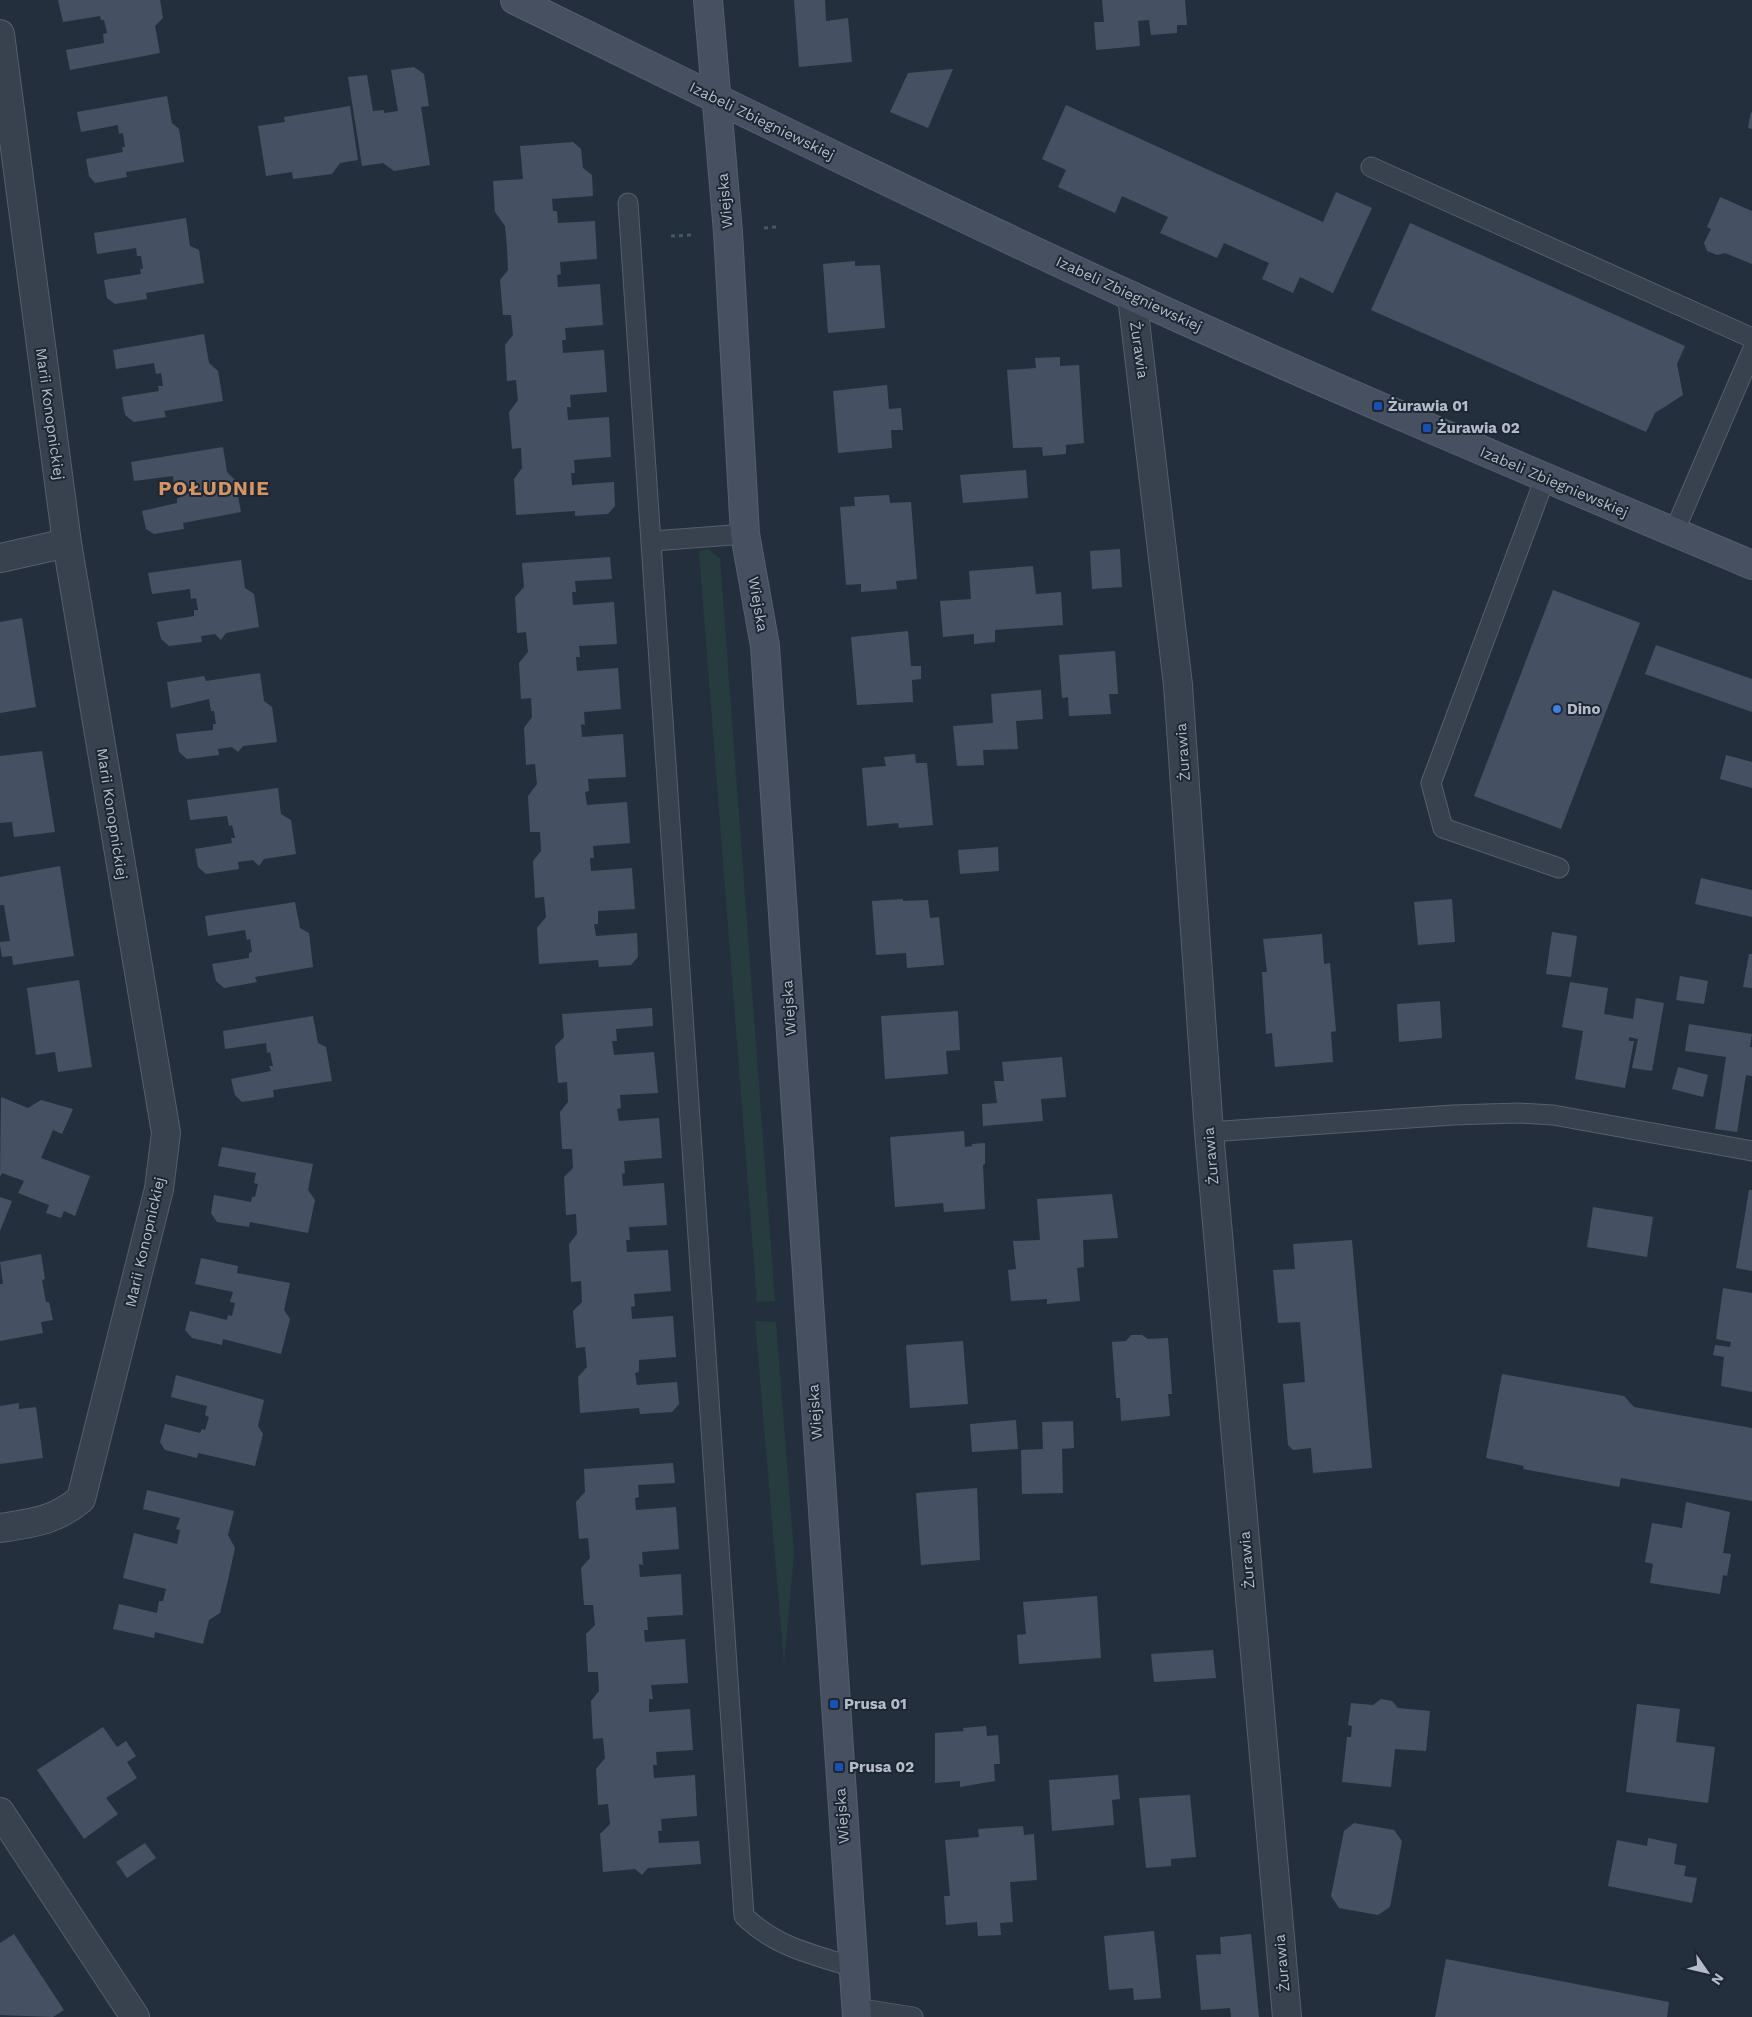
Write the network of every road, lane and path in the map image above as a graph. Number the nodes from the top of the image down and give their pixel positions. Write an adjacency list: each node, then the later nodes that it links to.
1 (515, 0): 4 (street, Izabeli Zbiegniewskiej)
2 (708, 0): 4 (street, Wiejska)
3 (0, 34): 14 (street, Marii Konopnickiej)
4 (715, 98): 7 (street, Izabeli Zbiegniewskiej); 12 (street, Wiejska)
5 (1371, 167): 8 (lane)
6 (628, 204): 13 (lane)
7 (1132, 296): 10 (street, Izabeli Zbiegniewskiej); 18 (street, Żurawia)
8 (1752, 338)
9 (1752, 351): 11 (lane)
10 (1545, 478): 11 (street, Izabeli Zbiegniewskiej); 17 (lane)
11 (1674, 532): 16 (street, Izabeli Zbiegniewskiej)
12 (745, 534): 13 (lane); 22 (street, Wiejska)
13 (653, 541): 22 (lane)
14 (68, 543): 15 (street); 20 (street, Marii Konopnickiej)
15 (0, 558)
16 (1752, 565)
17 (1559, 868)
18 (1209, 1132): 19 (lane); 26 (street, Żurawia)
19 (1752, 1151)
20 (0, 1528)
21 (0, 1812): 24 (street)
22 (853, 1967): 23 (street, Wiejska)
23 (856, 2013): 25 (lane)
24 (135, 2017)
25 (913, 2017)
26 (1287, 2017)

